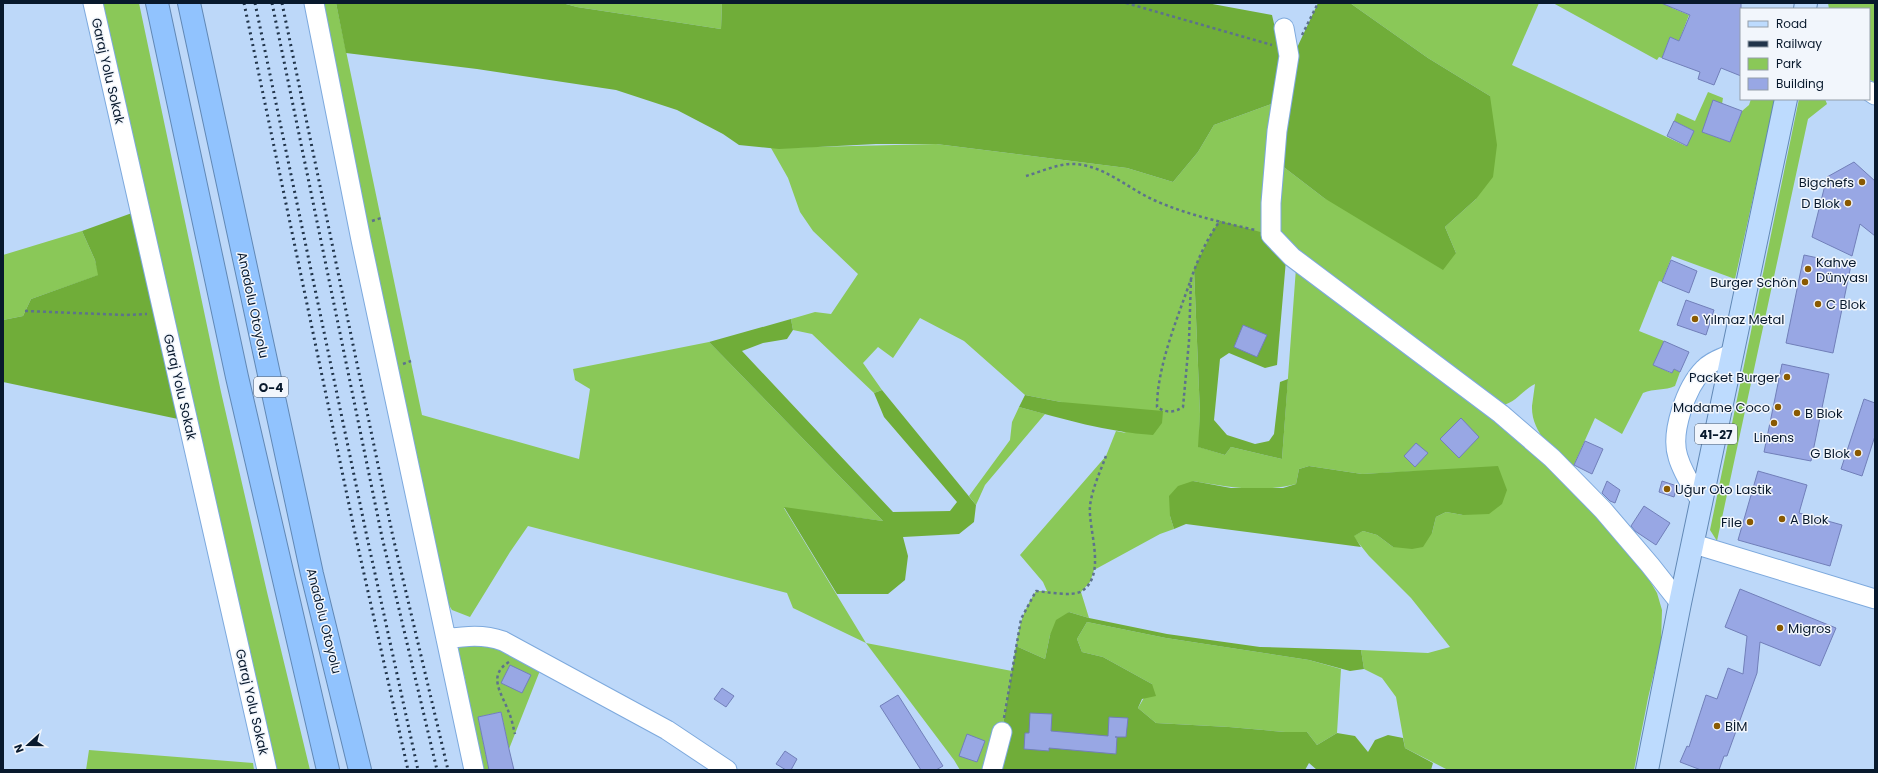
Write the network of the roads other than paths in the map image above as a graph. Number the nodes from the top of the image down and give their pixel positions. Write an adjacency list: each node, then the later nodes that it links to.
1 (93, 3): 14 (street, Garaj Yolu Sokak)
2 (157, 3): 15 (highway, O-4)
3 (189, 3): 16 (highway, Anadolu Otoyolu / O-4)
4 (314, 3): 12 (street)
5 (1284, 28): 11 (street)
6 (1786, 100): 7 (main road, 41-27)
7 (1733, 353): 8 (main road, 41-27); 8 (street)
8 (1702, 503): 9 (main road, 41-27)
9 (1694, 544): 10 (street); 11 (main road, 41-27)
10 (1875, 599)
11 (1680, 603): 20 (main road, 41-27)
12 (446, 639): 17 (street); 18 (street)
13 (1002, 732): 19 (street)
14 (267, 770)
15 (328, 770)
16 (360, 770)
17 (474, 770)
18 (727, 770)
19 (992, 770)
20 (1647, 770)

